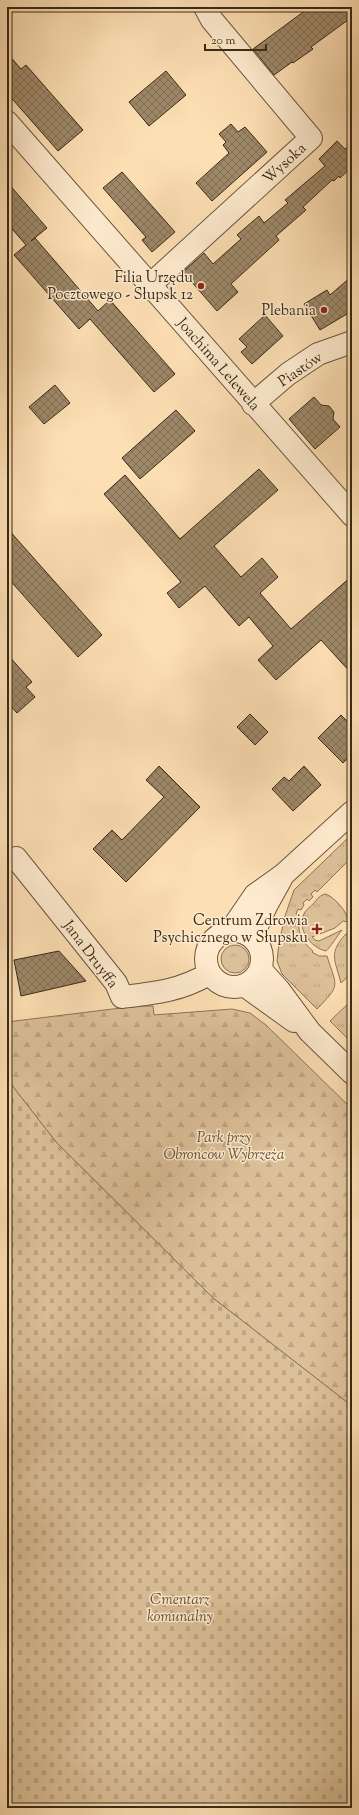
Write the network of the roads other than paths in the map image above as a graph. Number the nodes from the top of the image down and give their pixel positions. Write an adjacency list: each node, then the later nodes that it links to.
1 (205, 7): 3 (street, Wysoka)
2 (7, 122): 3 (street, Joachima Lelewela)
3 (150, 285): 5 (street, Joachima Lelewela)
4 (352, 342): 5 (street, Piastów)
5 (253, 404): 6 (street, Joachima Lelewela)
6 (352, 515)
7 (352, 812): 9 (street)
8 (16, 858): 13 (street, Jana Druyffa)
9 (283, 875): 10 (street); 11 (street)
10 (231, 930): 11 (street); 13 (street)
11 (252, 937): 12 (street)
12 (260, 969): 14 (street); 15 (street)
13 (209, 974): 14 (street)
14 (244, 985): 15 (street)
15 (310, 1032): 16 (street)
16 (352, 1073)

